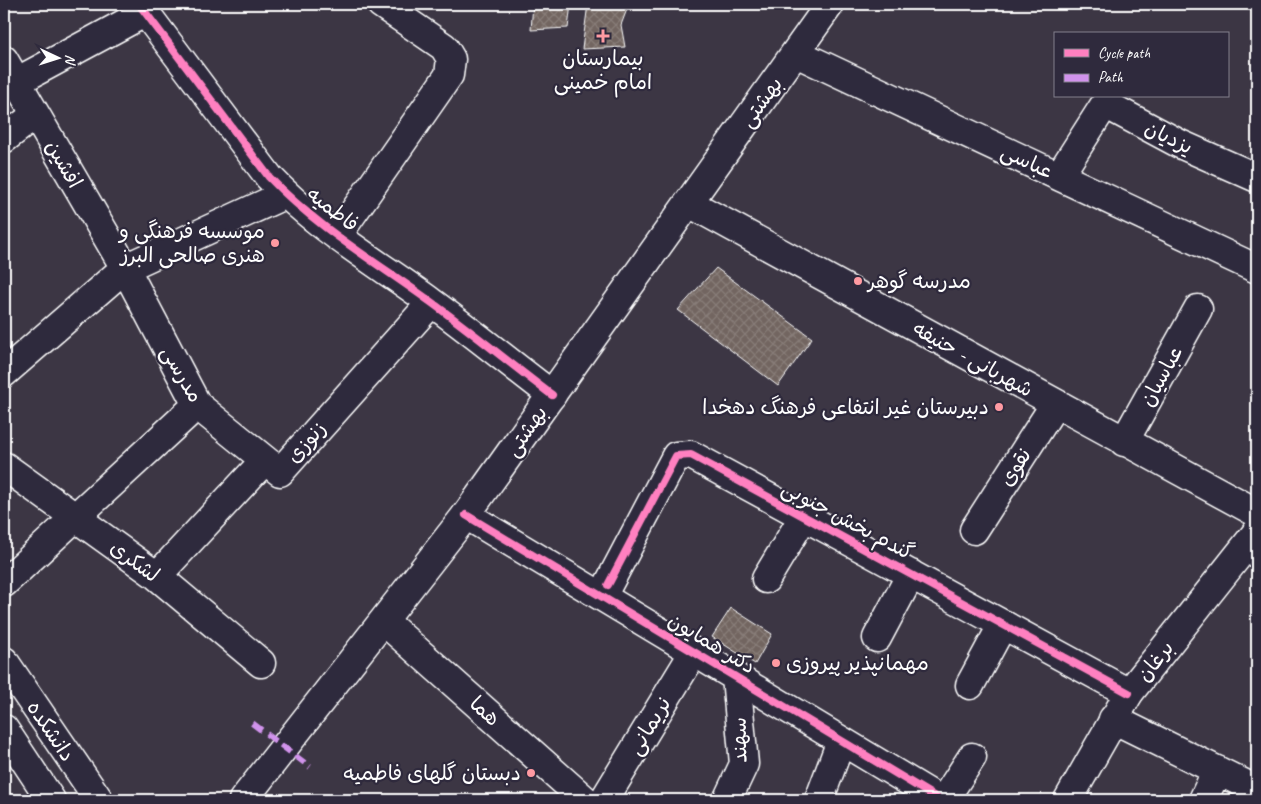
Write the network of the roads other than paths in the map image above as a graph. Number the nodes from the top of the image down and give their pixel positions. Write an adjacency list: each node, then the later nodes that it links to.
1 (381, 4): 12 (street)
2 (830, 4): 4 (street, بهشتی)
3 (143, 8): 5 (street); 10 (street, فاطمیه)
4 (796, 53): 8 (street, عباسی); 11 (street, بهشتی)
5 (10, 71): 6 (street, افشین)
6 (35, 115): 7 (street); 13 (street, افشین)
7 (4, 139)
8 (1058, 176): 9 (street, یزدیان); 14 (street, عباسی)
9 (1257, 178)
10 (286, 194): 12 (street, فاطمیه); 13 (street)
11 (689, 203): 18 (street, بهشتی); 19 (street, شهربانی - حنیفه)
12 (337, 236): 15 (street, فاطمیه)
13 (124, 268): 17 (street); 20 (street, مدرسی)
14 (1257, 270)
15 (431, 303): 18 (street, فاطمیه); 22 (street, زنوزی)
16 (1198, 309): 21 (street, عباسیان)
17 (4, 373)
18 (552, 395): 25 (street, بهشتی)
19 (1055, 404): 21 (street, شهربانی - حنیفه); 28 (street, نقوی)
20 (197, 405): 22 (street, مدرسی); 27 (street)
21 (1124, 442): 24 (street, شهربانی - حنیفه)
22 (265, 460): 31 (street, زنوزی)
23 (4, 466): 27 (street, لشکری)
24 (1257, 513)
25 (466, 515): 35 (street, بهشتی); 38 (street, دکتر همایون)
26 (804, 516): 30 (street, گندم بخش جنوبی); 32 (street); 34 (street, گندم بخش جنوبی)
27 (76, 518): 31 (street, لشکری); 33 (street)
28 (974, 530)
29 (1257, 532): 43 (street, برغان)
30 (911, 574): 36 (street, گندم بخش جنوبی); 37 (street)
31 (157, 576): 40 (street, لشکری)
32 (766, 579)
33 (4, 583)
34 (608, 585)
35 (384, 622): 48 (street, بهشتی); 55 (street, هما)
36 (1003, 624): 42 (street); 43 (street, گندم بخش جنوبی)
37 (877, 638)
38 (694, 652): 41 (street, دکتر همایون); 56 (street, نریمانی)
39 (4, 661): 51 (street, دانشکده)
40 (261, 663)
41 (736, 677): 46 (street, دکتر همایون); 57 (street, سهند)
42 (970, 685)
43 (1129, 692): 44 (street, برغان)
44 (1113, 718): 49 (street); 61 (street, برغان)
45 (4, 729): 52 (street, دانشکده)
46 (841, 741): 58 (street); 59 (street, دکتر همایون)
47 (972, 757): 60 (street)
48 (272, 762): 53 (street, بهشتی); 54 (street)
49 (1217, 770): 50 (street); 62 (street)
50 (1257, 790)
51 (96, 799)
52 (51, 800)
53 (243, 800)
54 (263, 800)
55 (585, 800)
56 (604, 800)
57 (726, 800)
58 (819, 800)
59 (940, 800)
60 (944, 800)
61 (1068, 800)
62 (1203, 800)

